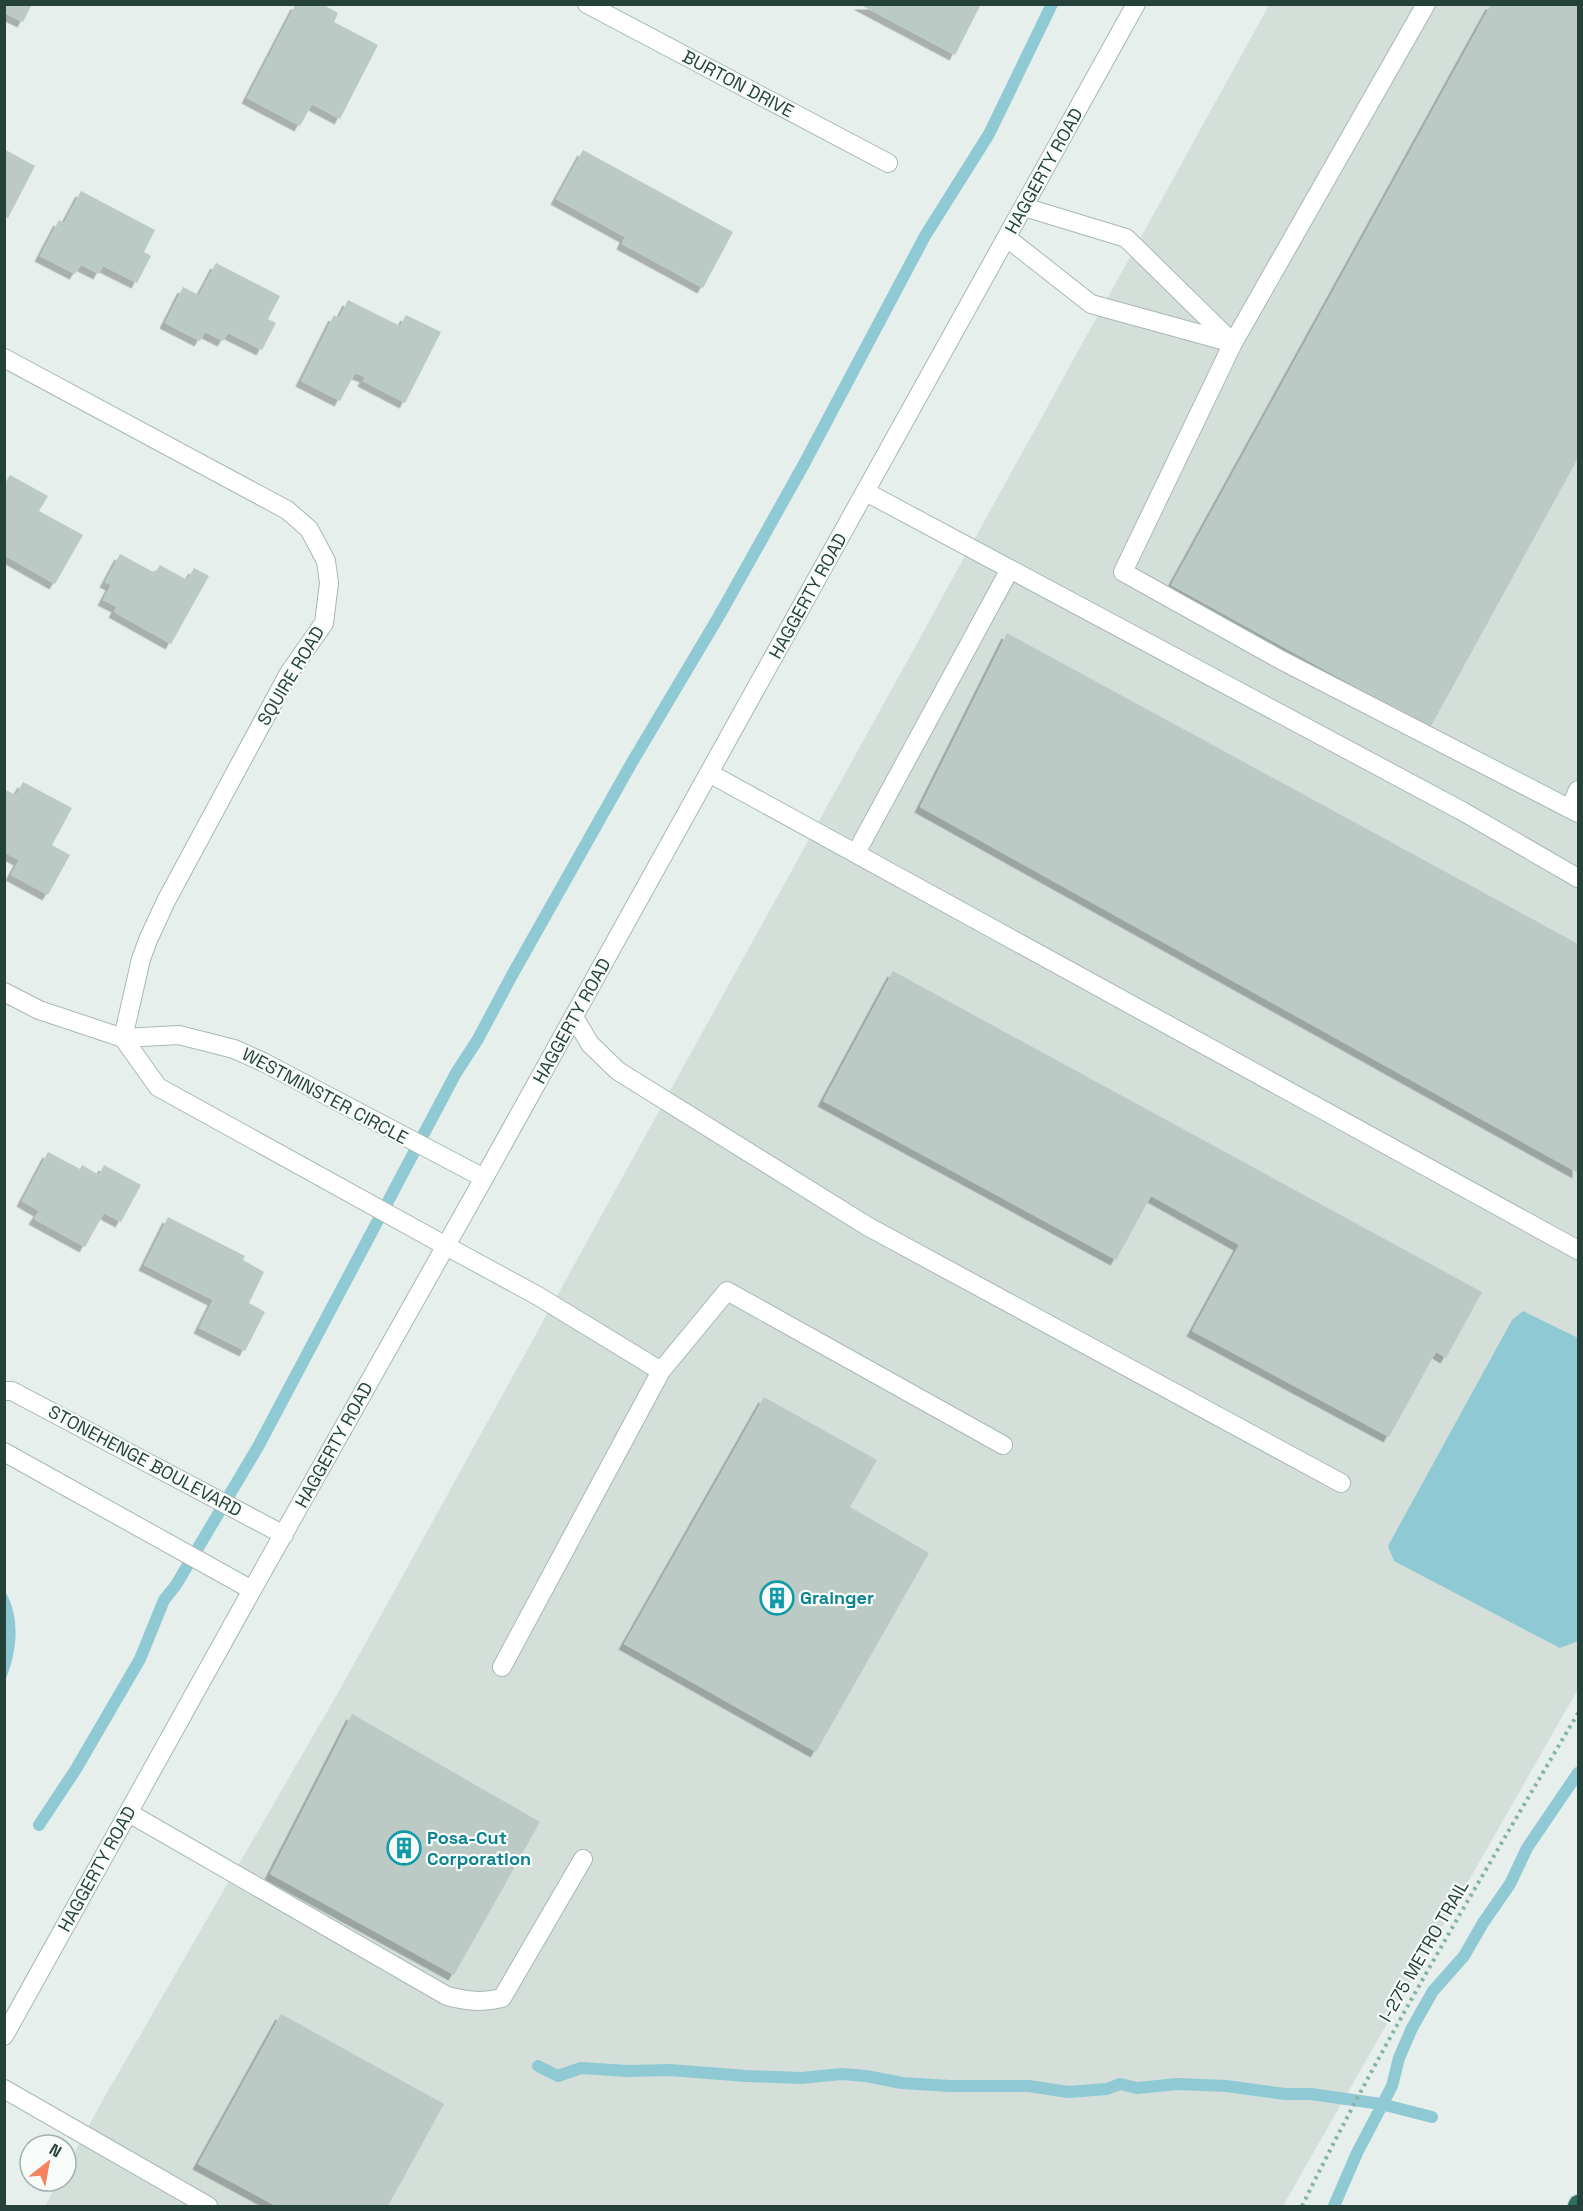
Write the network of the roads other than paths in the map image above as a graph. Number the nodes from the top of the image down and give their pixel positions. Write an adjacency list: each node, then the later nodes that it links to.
1 (587, 4): 4 (street, BURTON DRIVE)
2 (1136, 4): 5 (street, HAGGERTY ROAD)
3 (1426, 4): 7 (street)
4 (888, 163)
5 (1024, 207): 6 (street, HAGGERTY ROAD); 7 (street)
6 (1007, 238): 7 (street); 9 (street, HAGGERTY ROAD)
7 (1233, 344): 13 (street)
8 (4, 358): 18 (street, SQUIRE ROAD)
9 (866, 492): 10 (street); 11 (street, HAGGERTY ROAD)
10 (1010, 569): 14 (street); 15 (street)
11 (709, 773): 14 (street); 17 (street, HAGGERTY ROAD)
12 (1578, 790): 13 (street)
13 (1574, 811)
14 (856, 853): 21 (street)
15 (1578, 878)
16 (4, 992): 18 (street, WESTMINSTER CIRCLE)
17 (574, 1017): 19 (street, HAGGERTY ROAD); 26 (street)
18 (123, 1038): 19 (street, WESTMINSTER CIRCLE); 20 (street)
19 (484, 1178): 20 (street, HAGGERTY ROAD)
20 (446, 1246): 22 (street); 27 (street, HAGGERTY ROAD)
21 (1578, 1250)
22 (662, 1371): 24 (street); 29 (street)
23 (4, 1391): 27 (street, STONEHENGE BOULEVARD)
24 (1003, 1445)
25 (4, 1452): 28 (street)
26 (1341, 1483)
27 (284, 1535): 28 (street, HAGGERTY ROAD)
28 (252, 1590): 30 (street, HAGGERTY ROAD)
29 (502, 1667)
30 (129, 1813): 31 (street); 32 (street, HAGGERTY ROAD)
31 (583, 1859)
32 (4, 2036)
33 (4, 2089): 34 (street)
34 (208, 2206)

